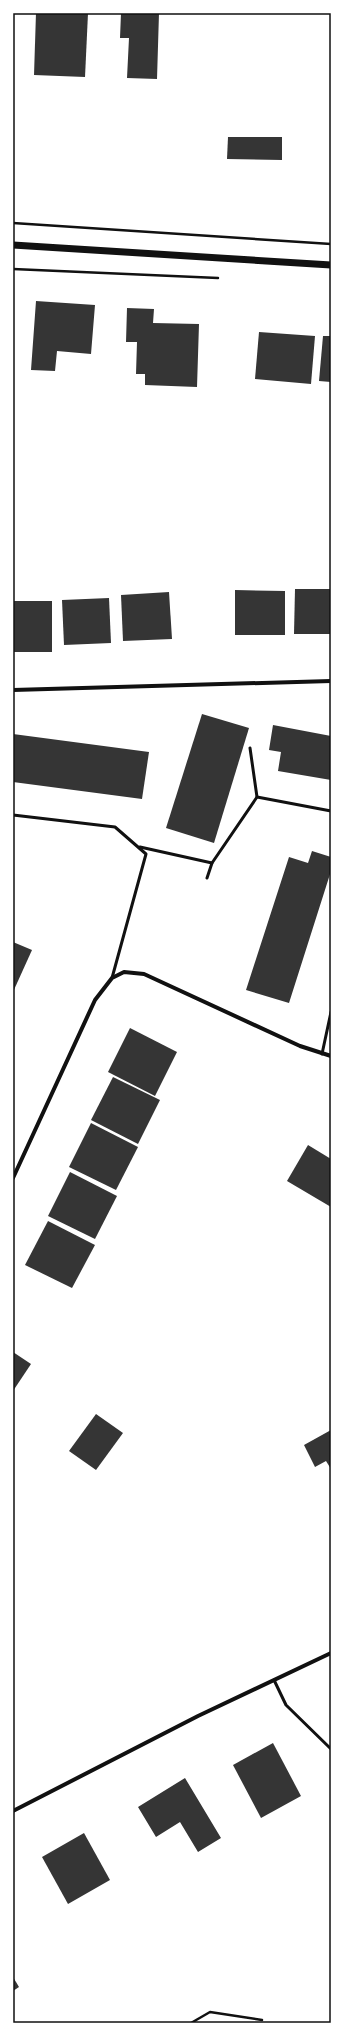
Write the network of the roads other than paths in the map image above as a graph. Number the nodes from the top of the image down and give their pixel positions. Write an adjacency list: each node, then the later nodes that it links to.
1 (13, 245): 2 (street)
2 (331, 265)
3 (331, 681): 4 (street)
4 (13, 690)
5 (250, 748): 6 (lane)
6 (256, 797): 7 (lane); 10 (lane)
7 (331, 811)
8 (13, 815): 9 (lane)
9 (138, 847): 10 (lane); 12 (lane)
10 (212, 863): 11 (lane)
11 (207, 878)
12 (112, 978): 14 (street); 16 (street)
13 (331, 1012): 14 (lane)
14 (322, 1054): 15 (street)
15 (331, 1056)
16 (13, 1178)
17 (331, 1653): 18 (street)
18 (274, 1680): 19 (lane); 20 (street)
19 (331, 1749)
20 (13, 1811)

